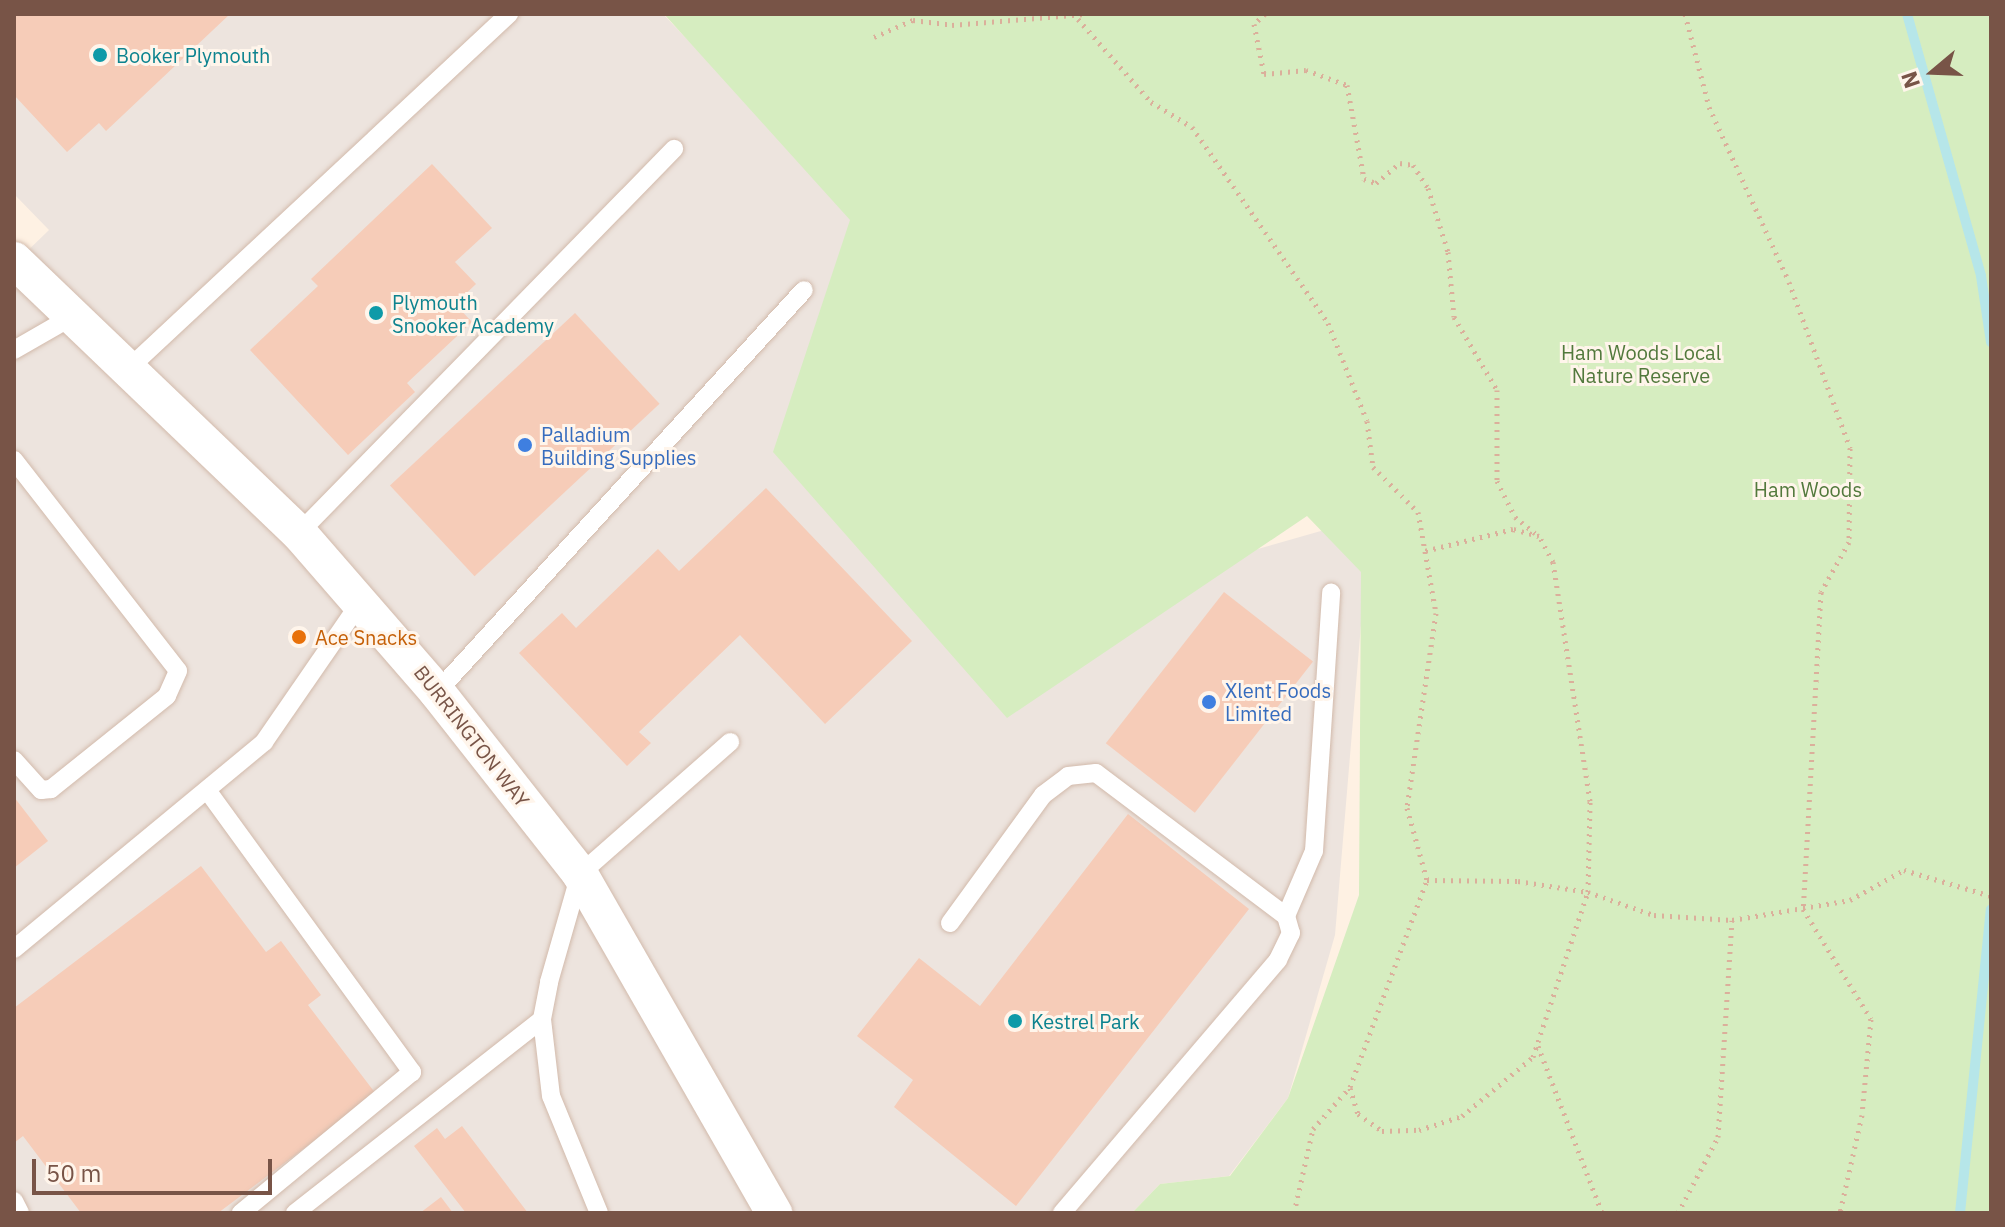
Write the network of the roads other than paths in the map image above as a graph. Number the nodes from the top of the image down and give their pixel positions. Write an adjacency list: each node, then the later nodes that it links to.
1 (509, 14): 7 (lane)
2 (674, 149): 9 (lane)
3 (14, 260): 5 (street, BURRINGTON WAY)
4 (804, 290): 12 (lane)
5 (68, 319): 6 (lane); 7 (street, BURRINGTON WAY)
6 (14, 350)
7 (126, 371): 9 (street, BURRINGTON WAY)
8 (14, 460): 14 (lane)
9 (299, 533): 11 (street, BURRINGTON WAY)
10 (1331, 593): 17 (lane)
11 (362, 599): 12 (street, BURRINGTON WAY); 15 (lane)
12 (437, 692): 16 (street, BURRINGTON WAY)
13 (730, 742): 16 (lane)
14 (14, 760)
15 (207, 790): 19 (lane); 23 (lane)
16 (580, 874): 20 (lane); 26 (street, BURRINGTON WAY)
17 (1286, 916): 18 (lane); 27 (lane)
18 (950, 923)
19 (14, 949)
20 (542, 1019): 24 (lane); 25 (lane)
21 (14, 1201): 22 (lane)
22 (20, 1213)
23 (241, 1213)
24 (295, 1213)
25 (599, 1213)
26 (774, 1213)
27 (1062, 1213)

